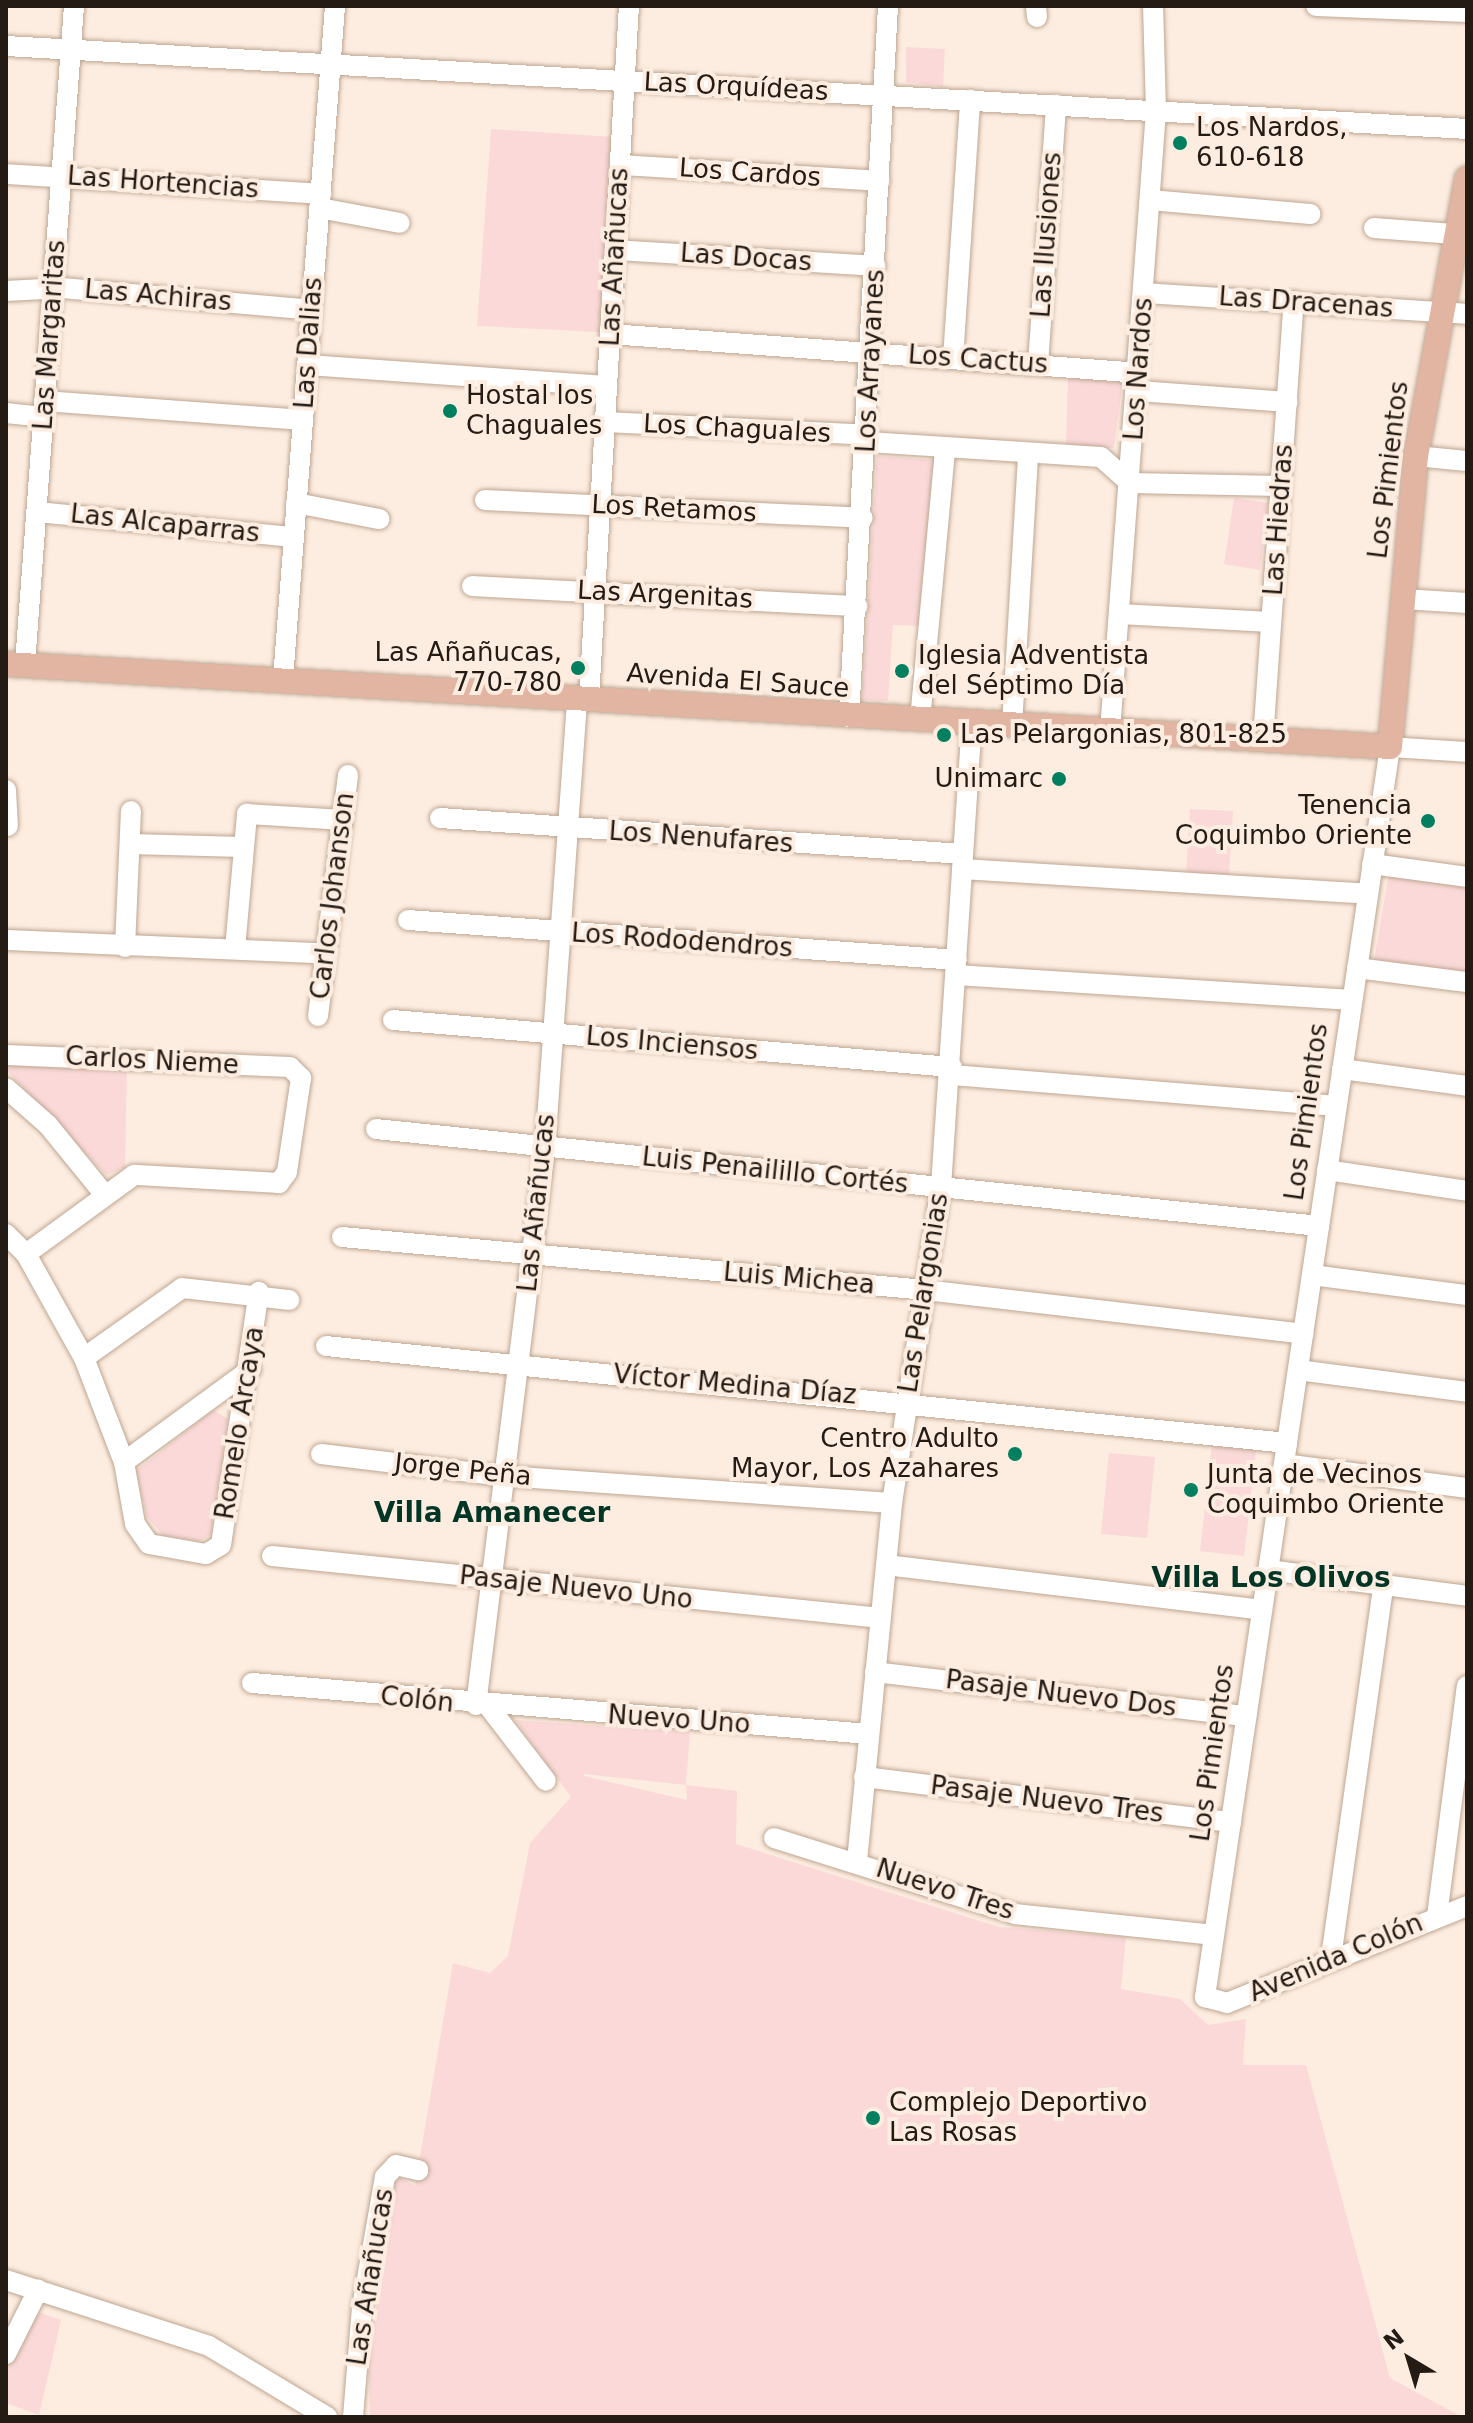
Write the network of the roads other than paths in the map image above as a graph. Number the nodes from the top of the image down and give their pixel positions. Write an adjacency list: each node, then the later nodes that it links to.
1 (74, 6): 9 (street, Las Margaritas)
2 (335, 6): 10 (street, Las Dalias)
3 (629, 6): 11 (street, Las Añañucas)
4 (888, 6): 12 (street, Los Arrayanes)
5 (1153, 6): 15 (street, Los Nardos)
6 (1316, 6): 7 (street)
7 (1467, 12)
8 (6, 46): 9 (street, Las Orquídeas)
9 (70, 50): 10 (street, Las Orquídeas); 18 (street, Las Margaritas)
10 (331, 65): 11 (street, Las Orquídeas); 23 (street, Las Dalias)
11 (626, 81): 12 (street, Las Orquídeas); 17 (street, Las Añañucas)
12 (884, 96): 13 (street, Las Orquídeas); 21 (street, Los Arrayanes)
13 (970, 100): 14 (street, Las Orquídeas); 39 (street)
14 (1056, 105): 15 (street, Las Orquídeas); 40 (street, Las Ilusiones)
15 (1156, 111): 16 (street, Las Orquídeas); 22 (street, Los Nardos)
16 (1467, 129)
17 (621, 165): 21 (street, Los Cardos); 28 (street, Las Añañucas)
18 (62, 173): 19 (street, Las Hortencias); 23 (street, Las Hortencias); 31 (street, Las Margaritas)
19 (6, 174)
20 (1467, 179): 27 (main road, Los Pimientos)
21 (880, 181): 29 (street, Los Arrayanes)
22 (1150, 200): 24 (street); 32 (street, Los Nardos)
23 (320, 201): 25 (street, Las Hortencias); 34 (street, Las Dalias)
24 (1310, 214)
25 (400, 223)
26 (1374, 228): 27 (street)
27 (1454, 234): 35 (main road, Los Pimientos)
28 (615, 250): 29 (street, Las Docas); 37 (street, Las Añañucas)
29 (876, 266): 38 (street, Los Arrayanes)
30 (6, 291): 31 (street, Las Achiras)
31 (53, 291): 34 (street, Las Achiras); 45 (street, Las Margaritas)
32 (1145, 293): 33 (street, Las Dracenas); 43 (street, Los Nardos)
33 (1294, 301): 35 (street, Las Dracenas); 44 (street, Las Hiedras)
34 (311, 310): 41 (street, Las Dalias)
35 (1437, 311): 36 (street, Las Dracenas); 52 (main road, Los Pimientos)
36 (1467, 314)
37 (610, 334): 38 (street, Los Cactus); 42 (street, Las Añañucas)
38 (872, 353): 39 (street, Los Cactus); 49 (street, Los Arrayanes)
39 (953, 359): 40 (street, Los Cactus)
40 (1038, 364): 43 (street, Los Cactus)
41 (307, 365): 42 (street); 47 (street, Las Dalias)
42 (607, 386): 48 (street, Las Añañucas)
43 (1139, 391): 44 (street); 54 (street, Los Nardos)
44 (1288, 402): 55 (street, Las Hiedras)
45 (44, 409): 46 (street); 47 (street); 59 (street, Las Margaritas)
46 (6, 413)
47 (303, 420): 57 (street, Las Dalias)
48 (605, 422): 49 (street, Los Chaguales); 58 (street, Las Añañucas)
49 (868, 439): 50 (street, Los Chaguales); 60 (street, Los Arrayanes)
50 (945, 450): 51 (street, Los Chaguales); 74 (street)
51 (1028, 456): 54 (street, Los Chaguales); 76 (street)
52 (1416, 456): 53 (street); 65 (main road, Los Pimientos)
53 (1467, 461)
54 (1130, 483): 55 (street); 68 (street, Los Nardos)
55 (1281, 486): 69 (street, Las Hiedras)
56 (485, 500): 58 (street, Los Retamos)
57 (296, 503): 61 (street, Las Alcaparras); 62 (street, Las Dalias)
58 (600, 505): 60 (street, Los Retamos); 64 (street, Las Añañucas)
59 (37, 512): 62 (street, Las Alcaparras); 70 (street, Las Margaritas)
60 (863, 518): 67 (street, Los Arrayanes)
61 (379, 519)
62 (294, 537): 71 (street, Las Dalias)
63 (472, 586): 64 (street, Las Argenitas)
64 (595, 591): 67 (street, Las Argenitas); 72 (street, Las Añañucas)
65 (1403, 599): 66 (street); 79 (main road, Los Pimientos)
66 (1467, 603)
67 (857, 606): 73 (street, Los Arrayanes)
68 (1119, 614): 69 (street); 77 (street, Los Nardos)
69 (1271, 622): 78 (street, Las Hiedras)
70 (16, 664): 71 (main road, Avenida El Sauce)
71 (283, 679): 72 (main road, Avenida El Sauce)
72 (583, 699): 73 (main road, Avenida El Sauce); 87 (street, Las Añañucas)
73 (849, 717): 74 (main road, Avenida El Sauce)
74 (920, 720): 75 (main road, Avenida El Sauce)
75 (972, 723): 76 (main road, Avenida El Sauce); 90 (street, Las Pelargonias)
76 (1012, 726): 77 (main road, Avenida El Sauce)
77 (1110, 731): 78 (main road, Avenida El Sauce)
78 (1263, 740): 79 (main road, Avenida El Sauce)
79 (1390, 747): 80 (street, Avenida El Sauce); 91 (street, Los Pimientos)
80 (1467, 752)
81 (348, 775): 85 (street, Carlos Johanson)
82 (6, 790): 86 (street)
83 (131, 811): 88 (street)
84 (440, 818): 87 (street, Los Nenufares)
85 (342, 820): 89 (street); 99 (street, Carlos Johanson)
86 (8, 826)
87 (568, 830): 90 (street, Los Nenufares); 95 (street, Las Añañucas)
88 (130, 844): 89 (street); 97 (street)
89 (243, 847): 98 (street)
90 (963, 862): 93 (street, Los Nenufares); 100 (street, Las Pelargonias)
91 (1372, 864): 92 (street); 93 (street, Los Pimientos)
92 (1467, 877)
93 (1368, 894): 101 (street, Los Pimientos)
94 (408, 920): 95 (street, Los Rododendros)
95 (561, 933): 100 (street, Los Rododendros); 106 (street, Las Añañucas)
96 (6, 940): 97 (street)
97 (125, 947): 98 (street)
98 (235, 949): 99 (street)
99 (322, 953): 104 (street, Carlos Johanson)
100 (957, 967): 103 (street, Los Rododendros); 109 (street, Las Pelargonias)
101 (1357, 968): 102 (street); 103 (street, Los Pimientos)
102 (1467, 982)
103 (1352, 1000): 108 (street, Los Pimientos)
104 (318, 1016)
105 (393, 1020): 106 (street, Los Inciensos)
106 (553, 1034): 109 (street, Los Inciensos); 114 (street, Las Añañucas)
107 (6, 1055): 118 (street, Carlos Nieme)
108 (1342, 1069): 110 (street); 112 (street, Los Pimientos)
109 (952, 1071): 112 (street, Los Inciensos); 116 (street, Las Pelargonias)
110 (1467, 1086)
111 (6, 1088): 118 (street)
112 (1337, 1106): 115 (street, Los Pimientos)
113 (376, 1129): 114 (street, Luis Penailillo Cortés)
114 (545, 1148): 116 (street, Luis Penailillo Cortés); 123 (street, Las Añañucas)
115 (1327, 1170): 117 (street); 119 (street, Los Pimientos)
116 (941, 1187): 119 (street, Luis Penailillo Cortés); 125 (street, Las Pelargonias)
117 (1467, 1191)
118 (104, 1194): 122 (street)
119 (1319, 1226): 124 (street, Los Pimientos)
120 (6, 1234): 122 (street)
121 (342, 1237): 123 (street, Luis Michea)
122 (26, 1254): 131 (street)
123 (532, 1255): 125 (street, Luis Michea); 132 (street, Las Añañucas)
124 (1312, 1275): 127 (street); 129 (street, Los Pimientos)
125 (925, 1290): 129 (street, Luis Michea); 136 (street, Las Pelargonias)
126 (259, 1292): 128 (street); 131 (street); 133 (street, Romelo Arcaya)
127 (1467, 1295)
128 (289, 1300)
129 (1303, 1334): 134 (street, Los Pimientos)
130 (326, 1346): 132 (street, Víctor Medina Díaz)
131 (84, 1358): 139 (street)
132 (518, 1366): 136 (street, Víctor Medina Díaz); 141 (street, Las Añañucas)
133 (251, 1369): 139 (street); 139 (street, Romelo Arcaya)
134 (1298, 1370): 135 (street); 137 (street, Los Pimientos)
135 (1467, 1392)
136 (907, 1401): 137 (street, Víctor Medina Díaz); 143 (street, Las Pelargonias)
137 (1287, 1443): 140 (street, Los Pimientos)
138 (321, 1454): 141 (street, Jorge Peña)
139 (124, 1462)
140 (1284, 1464): 142 (street); 146 (street, Los Pimientos)
141 (504, 1476): 143 (street, Jorge Peña); 147 (street, Las Añañucas)
142 (1467, 1488)
143 (892, 1503): 145 (street, Las Pelargonias)
144 (272, 1556): 147 (street, Pasaje Nuevo Uno)
145 (886, 1565): 150 (street); 151 (street, Las Pelargonias)
146 (1268, 1570): 148 (street); 150 (street, Los Pimientos)
147 (491, 1580): 151 (street, Pasaje Nuevo Uno); 155 (street, Las Añañucas)
148 (1383, 1587): 149 (street); 166 (street)
149 (1467, 1596)
150 (1262, 1610): 156 (street, Los Pimientos)
151 (881, 1618): 152 (street, Las Pelargonias)
152 (875, 1672): 156 (street, Pasaje Nuevo Dos); 157 (street, Las Pelargonias)
153 (252, 1683): 155 (street, Colón)
154 (1467, 1686): 164 (street)
155 (482, 1706): 157 (street, Nuevo Uno); 159 (street, Colón)
156 (1246, 1716): 160 (street, Los Pimientos)
157 (868, 1734): 158 (street, Las Pelargonias)
158 (864, 1777): 160 (street, Pasaje Nuevo Tres); 162 (street, Las Pelargonias)
159 (546, 1781)
160 (1231, 1822): 165 (street, Los Pimientos)
161 (774, 1838): 162 (street, Nuevo Tres)
162 (857, 1861): 165 (street, Nuevo Tres)
163 (1467, 1906): 164 (street, Avenida Colón)
164 (1437, 1916): 166 (street, Avenida Colón)
165 (1214, 1935): 167 (street, Los Pimientos)
166 (1331, 1958): 167 (street, Avenida Colón)
167 (1205, 1997)
168 (418, 2170): 173 (street, Las Añañucas)
169 (6, 2280): 170 (street)
170 (38, 2290): 171 (street); 172 (street)
171 (6, 2354)
172 (327, 2417)
173 (353, 2417)

